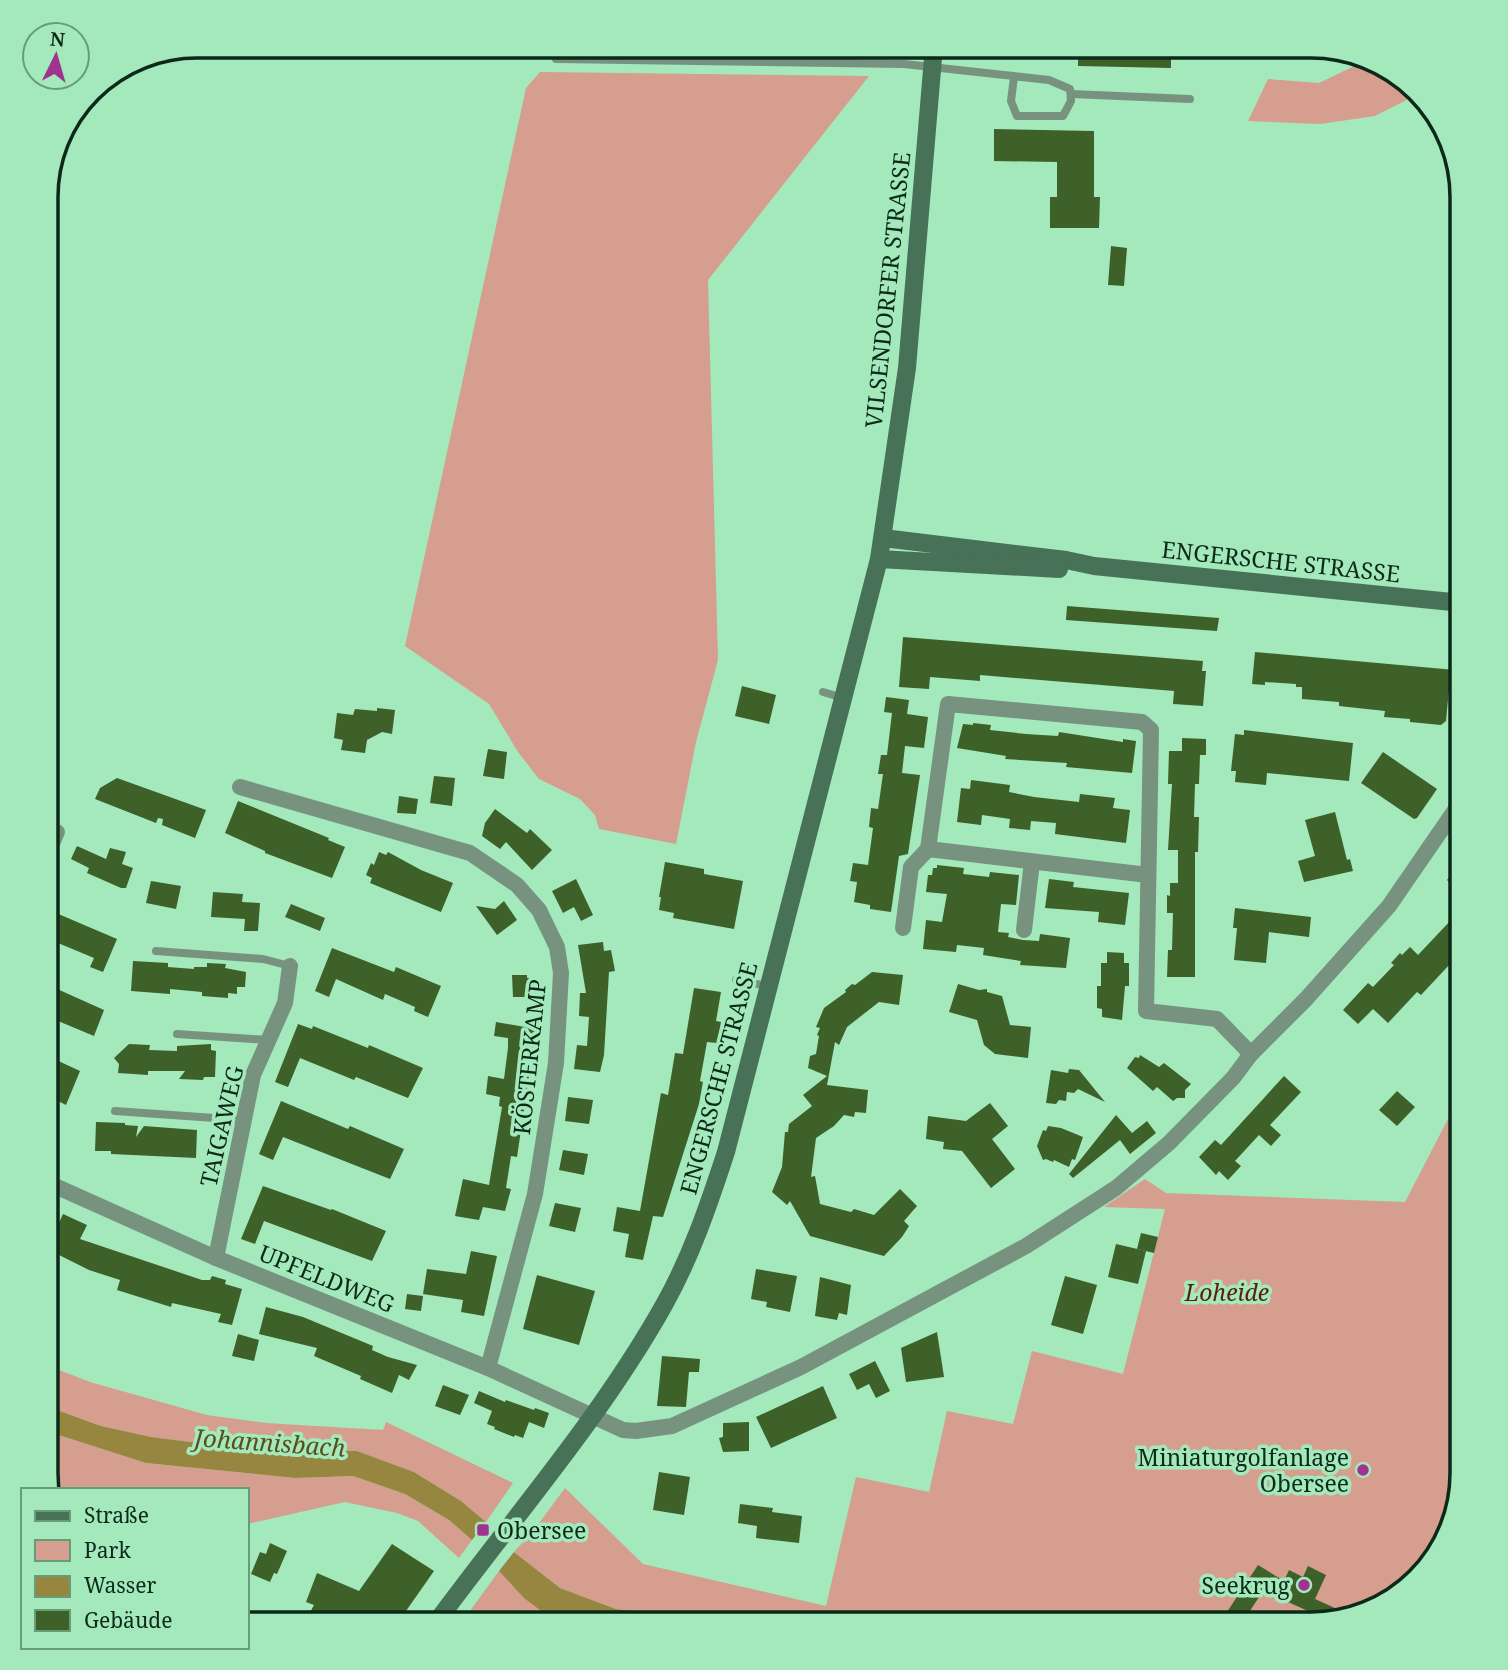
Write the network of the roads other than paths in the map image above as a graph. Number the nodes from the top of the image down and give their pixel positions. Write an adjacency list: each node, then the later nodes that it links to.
1 (933, 58): 3 (main road, VILSENDORFER STRASSE)
2 (556, 59): 3 (lane)
3 (932, 66): 4 (lane); 7 (main road, VILSENDORFER STRASSE)
4 (1014, 77): 5 (lane); 5 (lane)
5 (1070, 94): 6 (lane)
6 (1190, 99)
7 (883, 538): 8 (main road, ENGERSCHE STRASSE); 9 (main road, ENGERSCHE STRASSE)
8 (879, 559): 9 (main road, ENGERSCHE STRASSE); 12 (main road, ENGERSCHE STRASSE)
9 (1094, 566): 10 (main road, ENGERSCHE STRASSE)
10 (1450, 602)
11 (823, 692): 12 (lane)
12 (843, 698): 23 (main road, ENGERSCHE STRASSE)
13 (240, 787): 31 (street, KÖSTERKAMP)
14 (1450, 817): 26 (street)
15 (928, 849): 16 (street); 17 (street); 18 (street)
16 (1032, 862): 17 (street); 19 (street)
17 (1148, 875): 26 (street)
18 (904, 928)
19 (1024, 930)
20 (156, 951): 21 (lane)
21 (290, 966): 25 (street, TAIGAWEG)
22 (736, 979): 23 (lane)
23 (768, 986): 32 (main road, ENGERSCHE STRASSE)
24 (177, 1034): 25 (lane)
25 (269, 1040): 28 (street, TAIGAWEG)
26 (1251, 1054): 32 (street)
27 (115, 1111): 28 (lane)
28 (243, 1120): 30 (street, TAIGAWEG)
29 (58, 1186): 30 (street, UPFELDWEG)
30 (216, 1258): 31 (street, UPFELDWEG)
31 (488, 1367): 32 (street, UPFELDWEG)
32 (592, 1417): 33 (main road, ENGERSCHE STRASSE)
33 (444, 1612)

